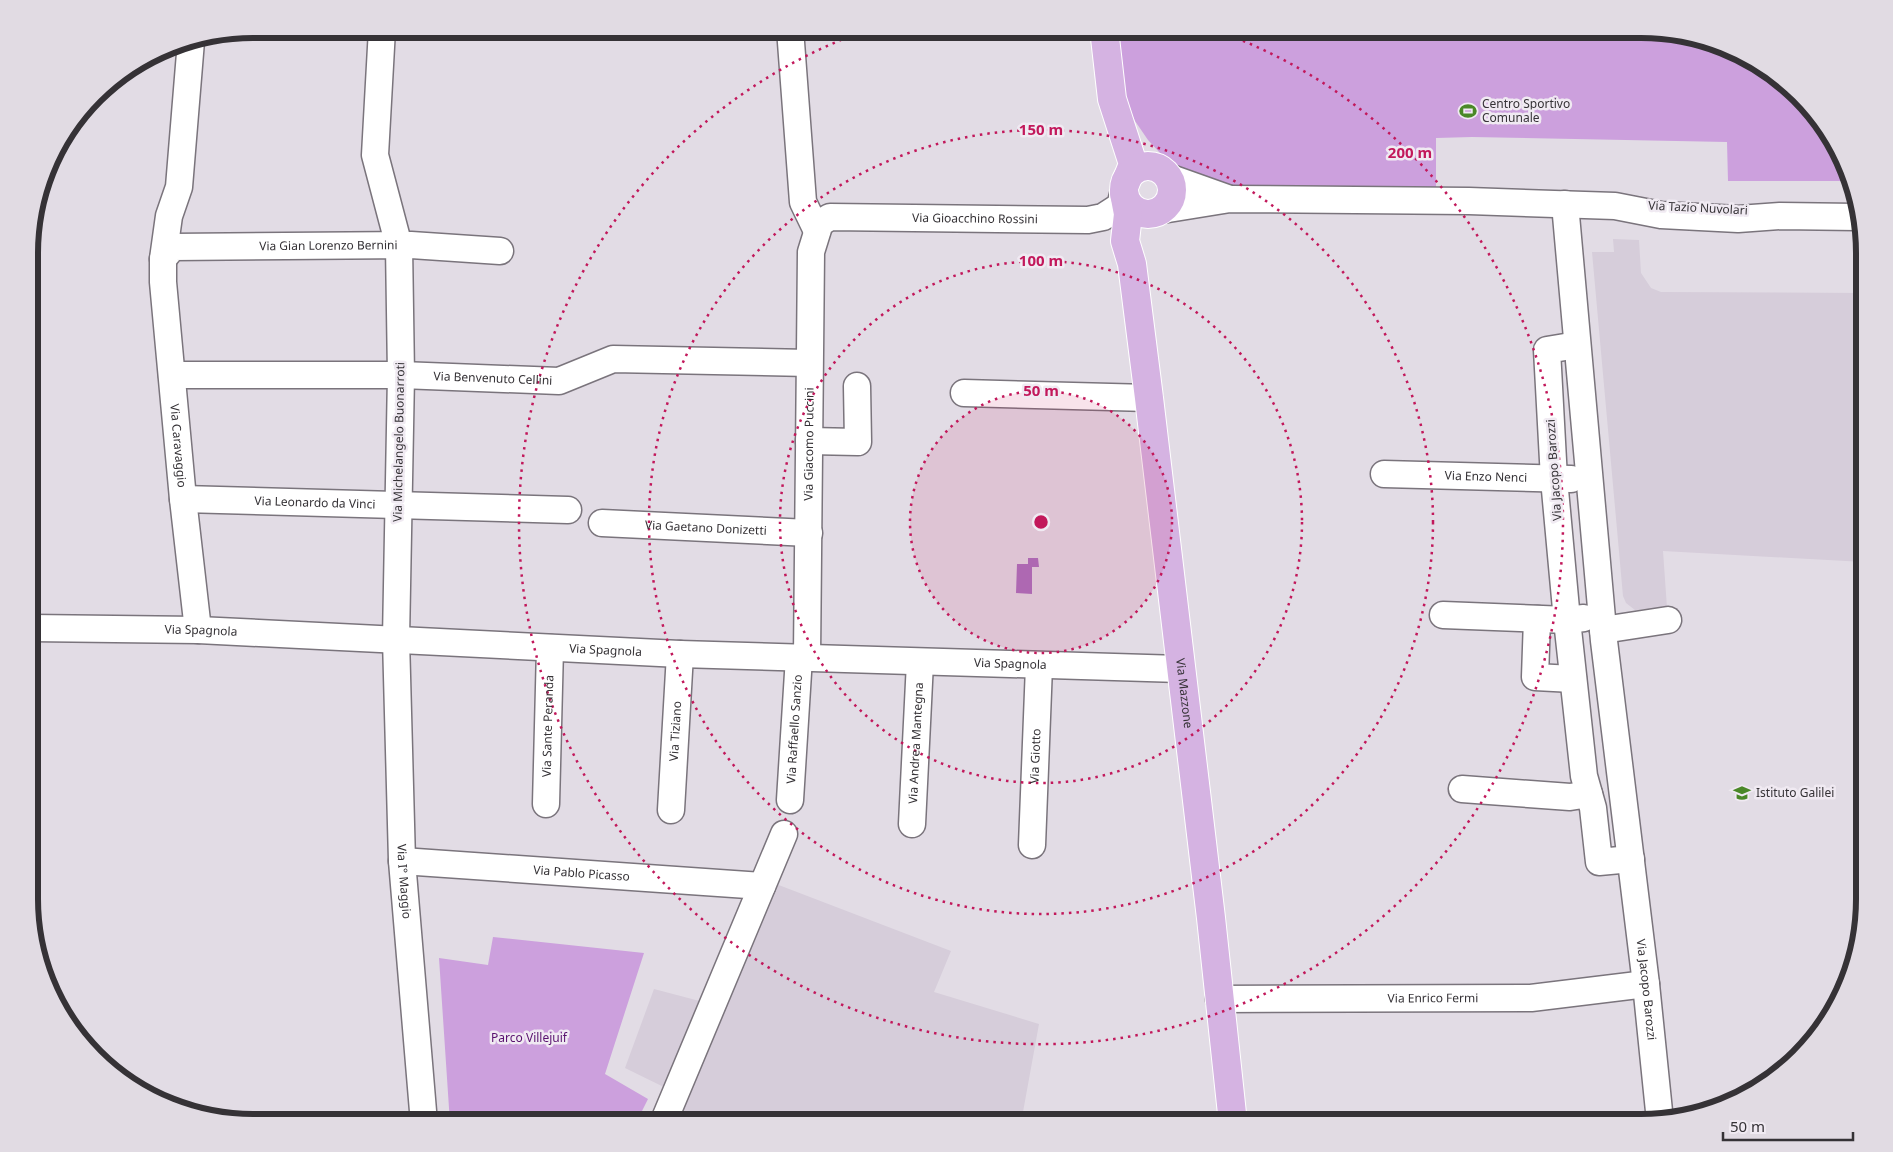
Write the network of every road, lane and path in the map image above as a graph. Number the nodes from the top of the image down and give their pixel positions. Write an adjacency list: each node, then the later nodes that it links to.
1 (382, 38): 13 (street, Via Michelangelo Buonarroti)
2 (791, 38): 12 (street)
3 (1105, 38): 5 (main road, Via Mazzone)
4 (191, 47): 15 (street, Via Caravaggio)
5 (1112, 99): 6 (main road, Via Mazzone); 7 (main road, Via Mazzone)
6 (1162, 173): 7 (main road); 8 (street); 10 (main road, Via Mazzone)
7 (1125, 189): 10 (main road); 12 (street, Via Gioacchino Rossini); 16 (main road, Via Mazzone)
8 (1230, 199): 9 (street, Via Tazio Nuvolari); 10 (street)
9 (1565, 204): 11 (street, Via Tazio Nuvolari); 17 (street, Via Jacopo Barozzi)
10 (1158, 212): 16 (main road, Via Mazzone)
11 (1852, 217)
12 (816, 231): 18 (street, Via Giacomo Puccini)
13 (399, 246): 14 (street, Via Gian Lorenzo Bernini); 15 (street, Via Gian Lorenzo Bernini); 20 (street, Via Michelangelo Buonarroti)
14 (500, 251)
15 (164, 259): 19 (street, Via Caravaggio)
16 (1132, 264): 23 (main road, Via Mazzone)
17 (1577, 345): 26 (street, Via Jacopo Barozzi); 27 (street, Via Jacopo Barozzi)
18 (810, 363): 20 (street, Via Benvenuto Cellini); 24 (street, Via Giacomo Puccini)
19 (172, 375): 20 (street, Via Benvenuto Cellini); 28 (street, Via Caravaggio)
20 (401, 375): 29 (street, Via Michelangelo Buonarroti)
21 (857, 386): 24 (street)
22 (964, 394): 23 (street)
23 (1149, 398): 46 (main road, Via Mazzone)
24 (809, 441): 32 (street, Via Giacomo Puccini)
25 (1384, 474): 26 (street, Via Enzo Nenci)
26 (1554, 479): 27 (street, Via Enzo Nenci); 35 (street, Via Jacopo Barozzi)
27 (1589, 480): 37 (street, Via Jacopo Barozzi)
28 (183, 499): 29 (street, Via Leonardo da Vinci); 39 (street, Via Caravaggio)
29 (398, 505): 30 (street, Via Leonardo da Vinci); 40 (street, Via Michelangelo Buonarroti)
30 (568, 510)
31 (602, 523): 32 (street, Via Gaetano Donizetti)
32 (809, 533): 43 (street, Via Giacomo Puccini)
33 (1443, 616): 34 (street)
34 (1537, 619): 35 (street); 47 (street)
35 (1566, 620): 37 (street); 47 (street, Via Jacopo Barozzi)
36 (1668, 620): 37 (street)
37 (1603, 623): 56 (street, Via Jacopo Barozzi)
38 (38, 628): 39 (street, Via Spagnola)
39 (198, 630): 40 (street, Via Spagnola)
40 (396, 639): 41 (street, Via Spagnola); 57 (street, Via I° Maggio)
41 (550, 648): 42 (street, Via Spagnola); 51 (street, Via Sante Peranda)
42 (680, 654): 43 (street, Via Spagnola); 52 (street, Via Tiziano)
43 (803, 657): 44 (street, Via Spagnola); 50 (street, Via Raffaello Sanzio)
44 (920, 662): 45 (street, Via Spagnola); 53 (street, Via Andrea Mantegna)
45 (1040, 666): 46 (street, Via Spagnola); 55 (street, Via Giotto)
46 (1180, 669): 60 (main road, Via Mazzone)
47 (1573, 679): 49 (street, Via Jacopo Barozzi)
48 (1462, 789): 49 (street)
49 (1589, 794): 56 (street, Via Jacopo Barozzi)
50 (790, 800)
51 (546, 804)
52 (671, 810)
53 (912, 824)
54 (784, 834): 58 (street)
55 (1032, 845)
56 (1630, 852): 59 (street, Via Jacopo Barozzi)
57 (402, 861): 58 (street, Via Pablo Picasso); 61 (street, Via I° Maggio)
58 (762, 886): 62 (street)
59 (1646, 984): 60 (street, Via Enrico Fermi); 64 (street, Via Jacopo Barozzi)
60 (1219, 999): 63 (main road, Via Mazzone)
61 (423, 1114)
62 (667, 1114)
63 (1232, 1114)
64 (1659, 1114)

